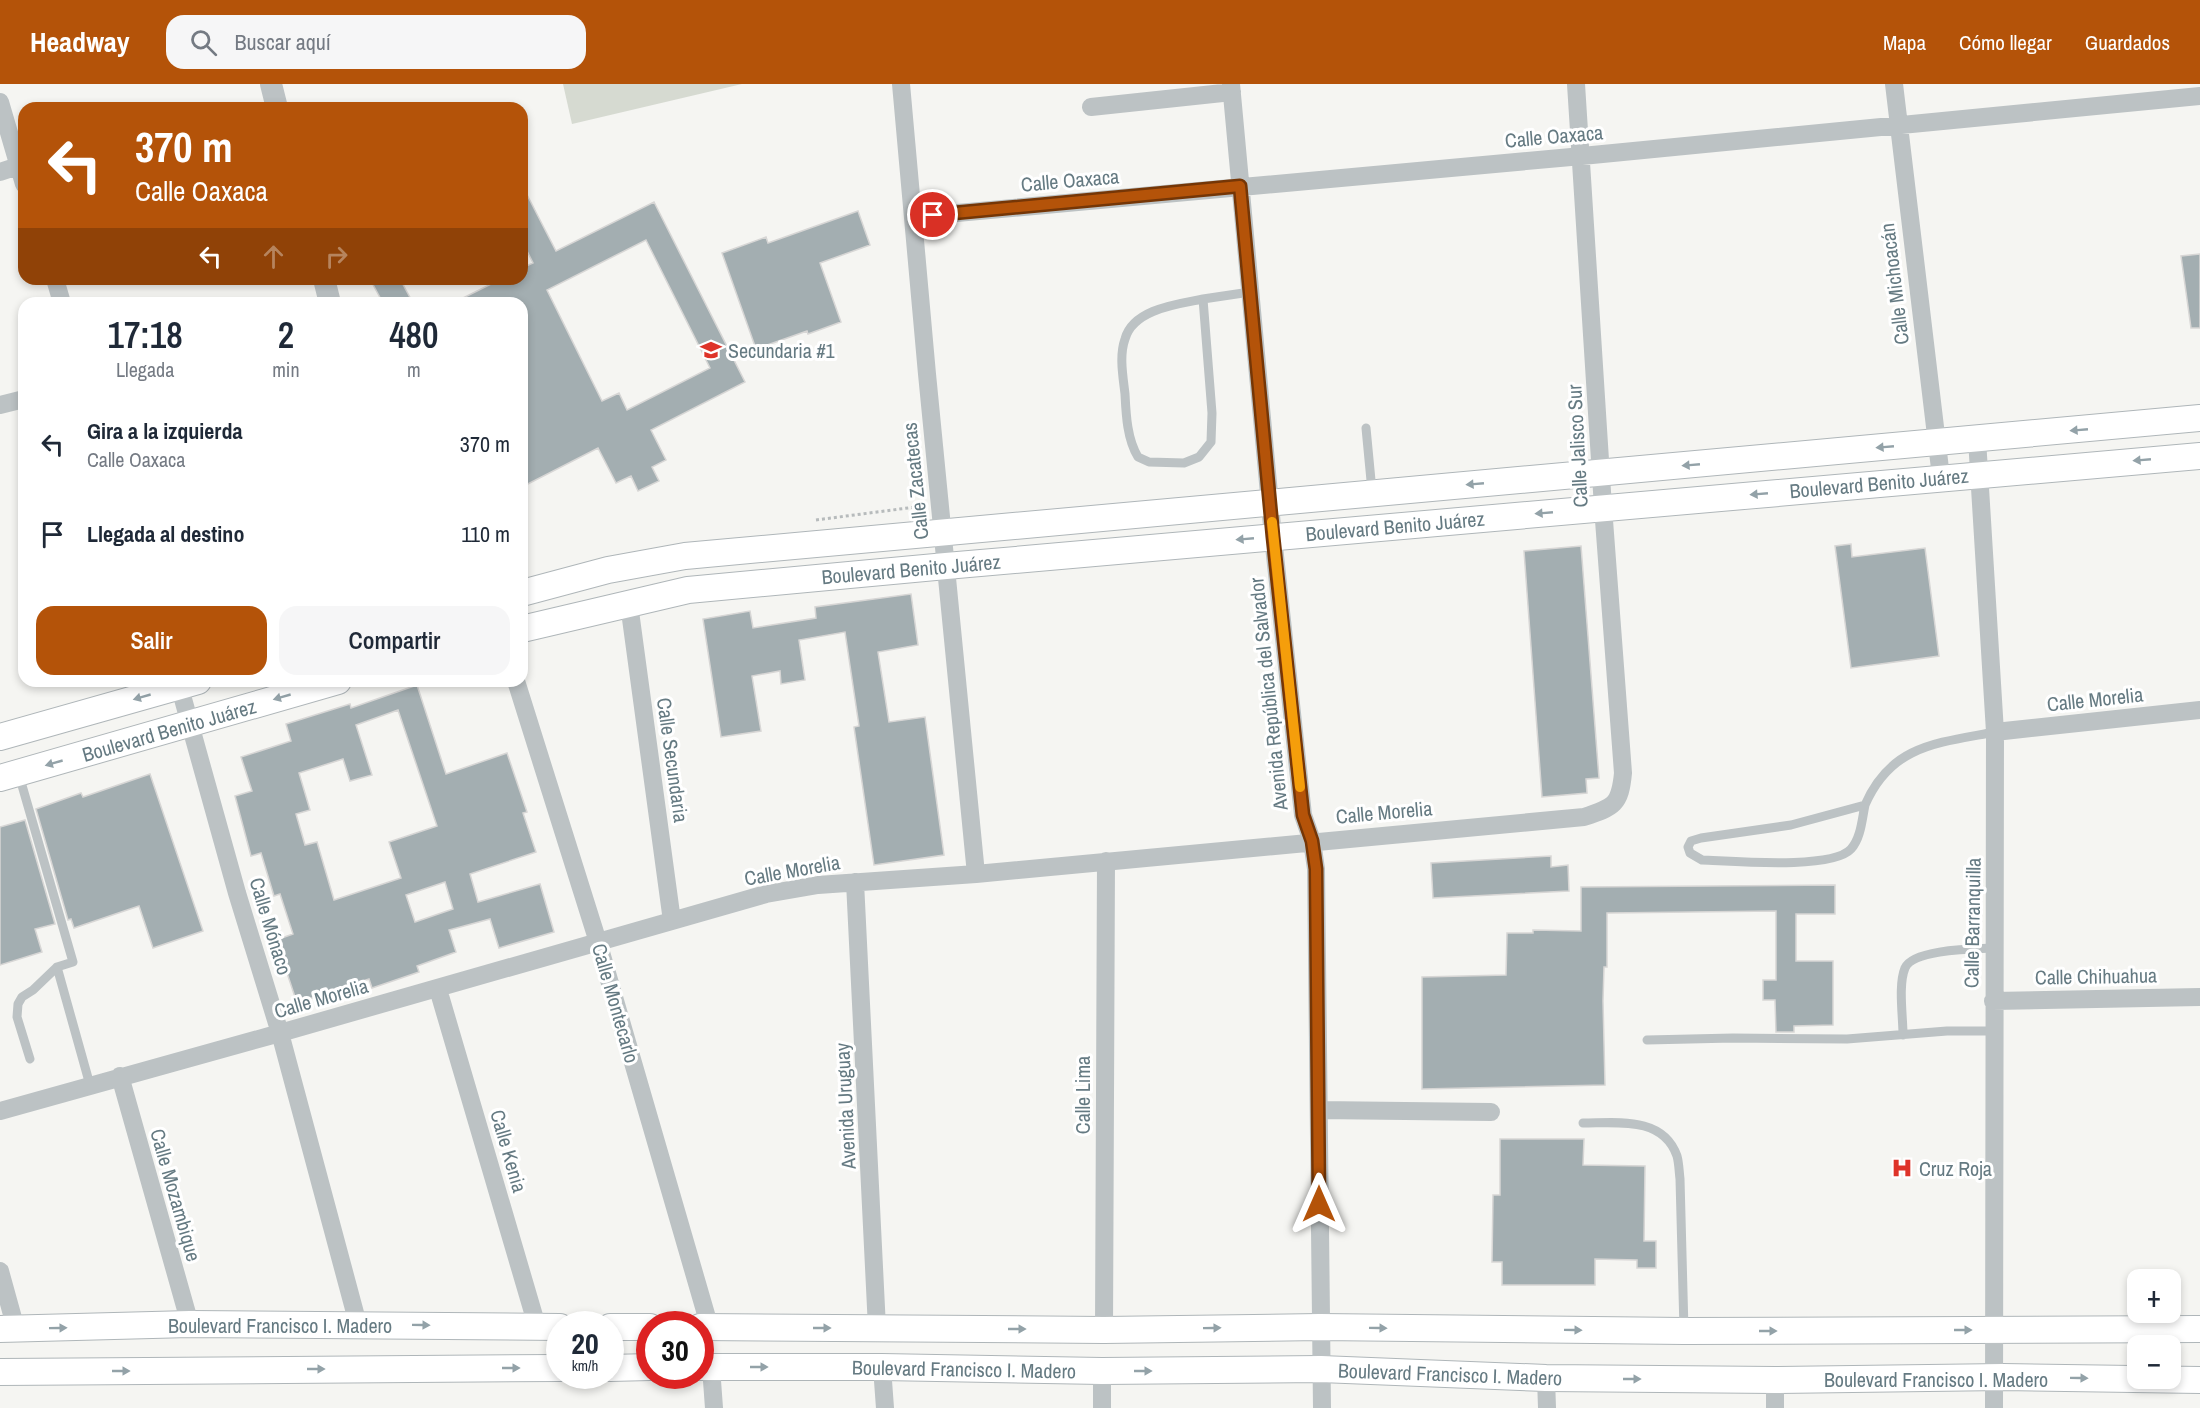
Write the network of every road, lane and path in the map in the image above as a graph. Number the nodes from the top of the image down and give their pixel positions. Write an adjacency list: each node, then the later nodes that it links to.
1 (271, 84): 8 (street)
2 (902, 84): 15 (street, Calle Zacatecas)
3 (1576, 84): 11 (street, Calle Jalisco Sur)
4 (1894, 84): 10 (street, Calle Michoacán)
5 (1231, 88): 9 (street); 14 (street, Avenida República del Salvador)
6 (2200, 96): 10 (street, Calle Oaxaca)
7 (0, 102): 12 (street)
8 (276, 102)
9 (1091, 107)
10 (1898, 125): 11 (street, Calle Oaxaca); 23 (street, Calle Michoacán)
11 (1582, 156): 14 (street, Calle Oaxaca); 25 (street, Calle Jalisco Sur)
12 (18, 166): 13 (street)
13 (0, 172)
14 (1240, 186): 15 (street, Calle Oaxaca); 16 (street, Avenida República del Salvador)
15 (913, 217): 31 (street, Calle Zacatecas)
16 (1250, 292): 17 (lane); 29 (street, Avenida República del Salvador)
17 (1203, 299): 17 (lane)
18 (18, 400): 19 (street)
19 (0, 405)
20 (2200, 418): 22 (main road, Boulevard Benito Juárez, one-way to 22)
21 (1366, 428): 28 (lane)
22 (1977, 439): 23 (main road, Boulevard Benito Juárez); 26 (street, Calle Barranquilla)
23 (1936, 442): 25 (main road, Boulevard Benito Juárez, one-way to 25); 27 (street, Calle Michoacán)
24 (2200, 456): 26 (main road, Boulevard Benito Juárez, one-way to 26)
25 (1601, 473): 28 (main road, Boulevard Benito Juárez, one-way to 28); 30 (street, Calle Jalisco Sur)
26 (1980, 474): 27 (main road, Boulevard Benito Juárez); 43 (street, Calle Barranquilla)
27 (1941, 477): 30 (main road, Boulevard Benito Juárez, one-way to 30)
28 (1372, 494): 29 (main road, Boulevard Benito Juárez)
29 (1270, 503): 31 (main road, Boulevard Benito Juárez); 32 (street, Avenida República del Salvador)
30 (1603, 507): 32 (main road, Boulevard Benito Juárez, one-way to 32); 46 (street, Calle Jalisco Sur)
31 (943, 533): 33 (street, Calle Zacatecas); 34 (main road, Boulevard Benito Juárez)
32 (1273, 537): 33 (main road, Boulevard Benito Juárez, one-way to 33); 48 (street, Avenida República del Salvador)
33 (946, 566): 35 (main road, Boulevard Benito Juárez); 50 (street, Calle Zacatecas)
34 (528, 591)
35 (629, 604): 36 (main road, Boulevard Benito Juárez); 52 (street, Calle Secundaria)
36 (528, 628)
37 (171, 687): 44 (main road, Boulevard Benito Juárez, one-way to 44)
38 (185, 687): 42 (street, Calle Mónaco)
39 (318, 687): 42 (main road, Boulevard Benito Juárez, one-way to 42)
40 (518, 687): 53 (street, Calle Montecarlo)
41 (2200, 711): 43 (street, Calle Morelia)
42 (189, 725): 45 (main road, Boulevard Benito Juárez, one-way to 45); 60 (street, Calle Mónaco)
43 (1995, 732): 47 (lane); 54 (street, Calle Barranquilla)
44 (0, 737)
45 (9, 776): 55 (lane)
46 (1613, 804): 48 (street, Calle Morelia)
47 (1865, 806): 47 (lane)
48 (1312, 841): 49 (street, Calle Morelia); 66 (street, Avenida República del Salvador)
49 (1106, 861): 50 (street, Calle Morelia); 81 (street, Calle Lima)
50 (976, 874): 51 (street, Calle Morelia)
51 (855, 882): 52 (street, Calle Morelia); 78 (street, Avenida Uruguay)
52 (672, 921): 53 (street, Calle Morelia)
53 (598, 942): 56 (street, Calle Morelia); 71 (street, Calle Montecarlo)
54 (1995, 948): 58 (street, Calle Barranquilla); 61 (lane)
55 (57, 967): 63 (lane); 65 (lane)
56 (438, 989): 60 (street, Calle Morelia); 72 (street, Calle Kenia)
57 (2200, 997): 58 (street, Calle Chihuahua)
58 (1994, 1001): 59 (street, Calle Barranquilla)
59 (1994, 1031): 61 (lane); 82 (street, Calle Barranquilla)
60 (280, 1034): 64 (street, Calle Morelia); 74 (street, Calle Mónaco)
61 (1903, 1035): 62 (lane)
62 (1647, 1040)
63 (30, 1059)
64 (120, 1076): 65 (street, Calle Morelia); 73 (street, Calle Mozambique)
65 (90, 1085): 67 (street, Calle Morelia)
66 (1319, 1110): 68 (street); 76 (street, Avenida República del Salvador)
67 (0, 1111)
68 (1491, 1112)
69 (1583, 1123): 83 (lane)
70 (0, 1271): 79 (street)
71 (700, 1311)
72 (546, 1320)
73 (190, 1324): 74 (main road, Boulevard Francisco I. Madero); 79 (main road, Boulevard Francisco I. Madero, one-way to 73)
74 (358, 1324): 75 (main road, Boulevard Francisco I. Madero, one-way to 75)
75 (546, 1326)
76 (1320, 1327): 81 (main road, Boulevard Francisco I. Madero, one-way to 76); 83 (main road, Boulevard Francisco I. Madero, one-way to 83); 87 (street, Avenida República del Salvador)
77 (714, 1328): 78 (main road, Boulevard Francisco I. Madero, one-way to 78)
78 (877, 1328): 81 (main road, Boulevard Francisco I. Madero, one-way to 81)
79 (8, 1329)
80 (2200, 1329): 82 (main road, Boulevard Francisco I. Madero)
81 (1104, 1330)
82 (1994, 1330): 83 (main road, Boulevard Francisco I. Madero, one-way to 82); 90 (street, Calle Barranquilla)
83 (1684, 1331)
84 (714, 1367): 85 (main road, Boulevard Francisco I. Madero, one-way to 85)
85 (882, 1367): 89 (main road, Boulevard Francisco I. Madero); 96 (street)
86 (546, 1368): 88 (main road, one-way to 86)
87 (1321, 1369): 89 (main road, Boulevard Francisco I. Madero, one-way to 87); 91 (main road, Boulevard Francisco I. Madero); 98 (street, Avenida República del Salvador)
88 (0, 1371)
89 (1102, 1371): 97 (street)
90 (1993, 1377): 92 (main road, Boulevard Francisco I. Madero); 93 (main road, Boulevard Francisco I. Madero, one-way to 93); 101 (street, Calle Barranquilla)
91 (1546, 1378): 92 (main road, Boulevard Francisco I. Madero, one-way to 92); 99 (street)
92 (1775, 1380): 100 (street)
93 (2200, 1380)
94 (710, 1389): 95 (street)
95 (714, 1408)
96 (885, 1408)
97 (1102, 1408)
98 (1322, 1408)
99 (1547, 1408)
100 (1775, 1408)
101 (1994, 1408)

